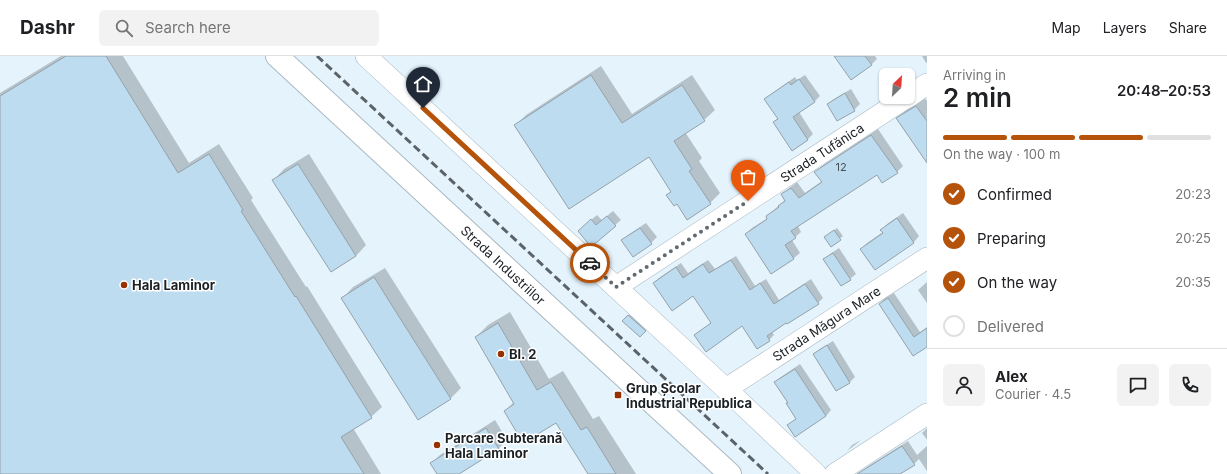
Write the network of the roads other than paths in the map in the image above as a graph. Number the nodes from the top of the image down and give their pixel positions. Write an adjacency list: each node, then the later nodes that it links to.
1 (277, 56): 10 (main road, Strada Industriilor)
2 (366, 56): 7 (street)
3 (927, 84): 4 (street, Strada Tufănica)
4 (915, 92)
5 (897, 104): 7 (street, Strada Tufănica)
6 (927, 258): 8 (street, Strada Măgura Mare)
7 (616, 287): 8 (street)
8 (726, 389): 11 (street)
9 (927, 414): 12 (street)
10 (730, 474)
11 (816, 474)
12 (835, 474)

